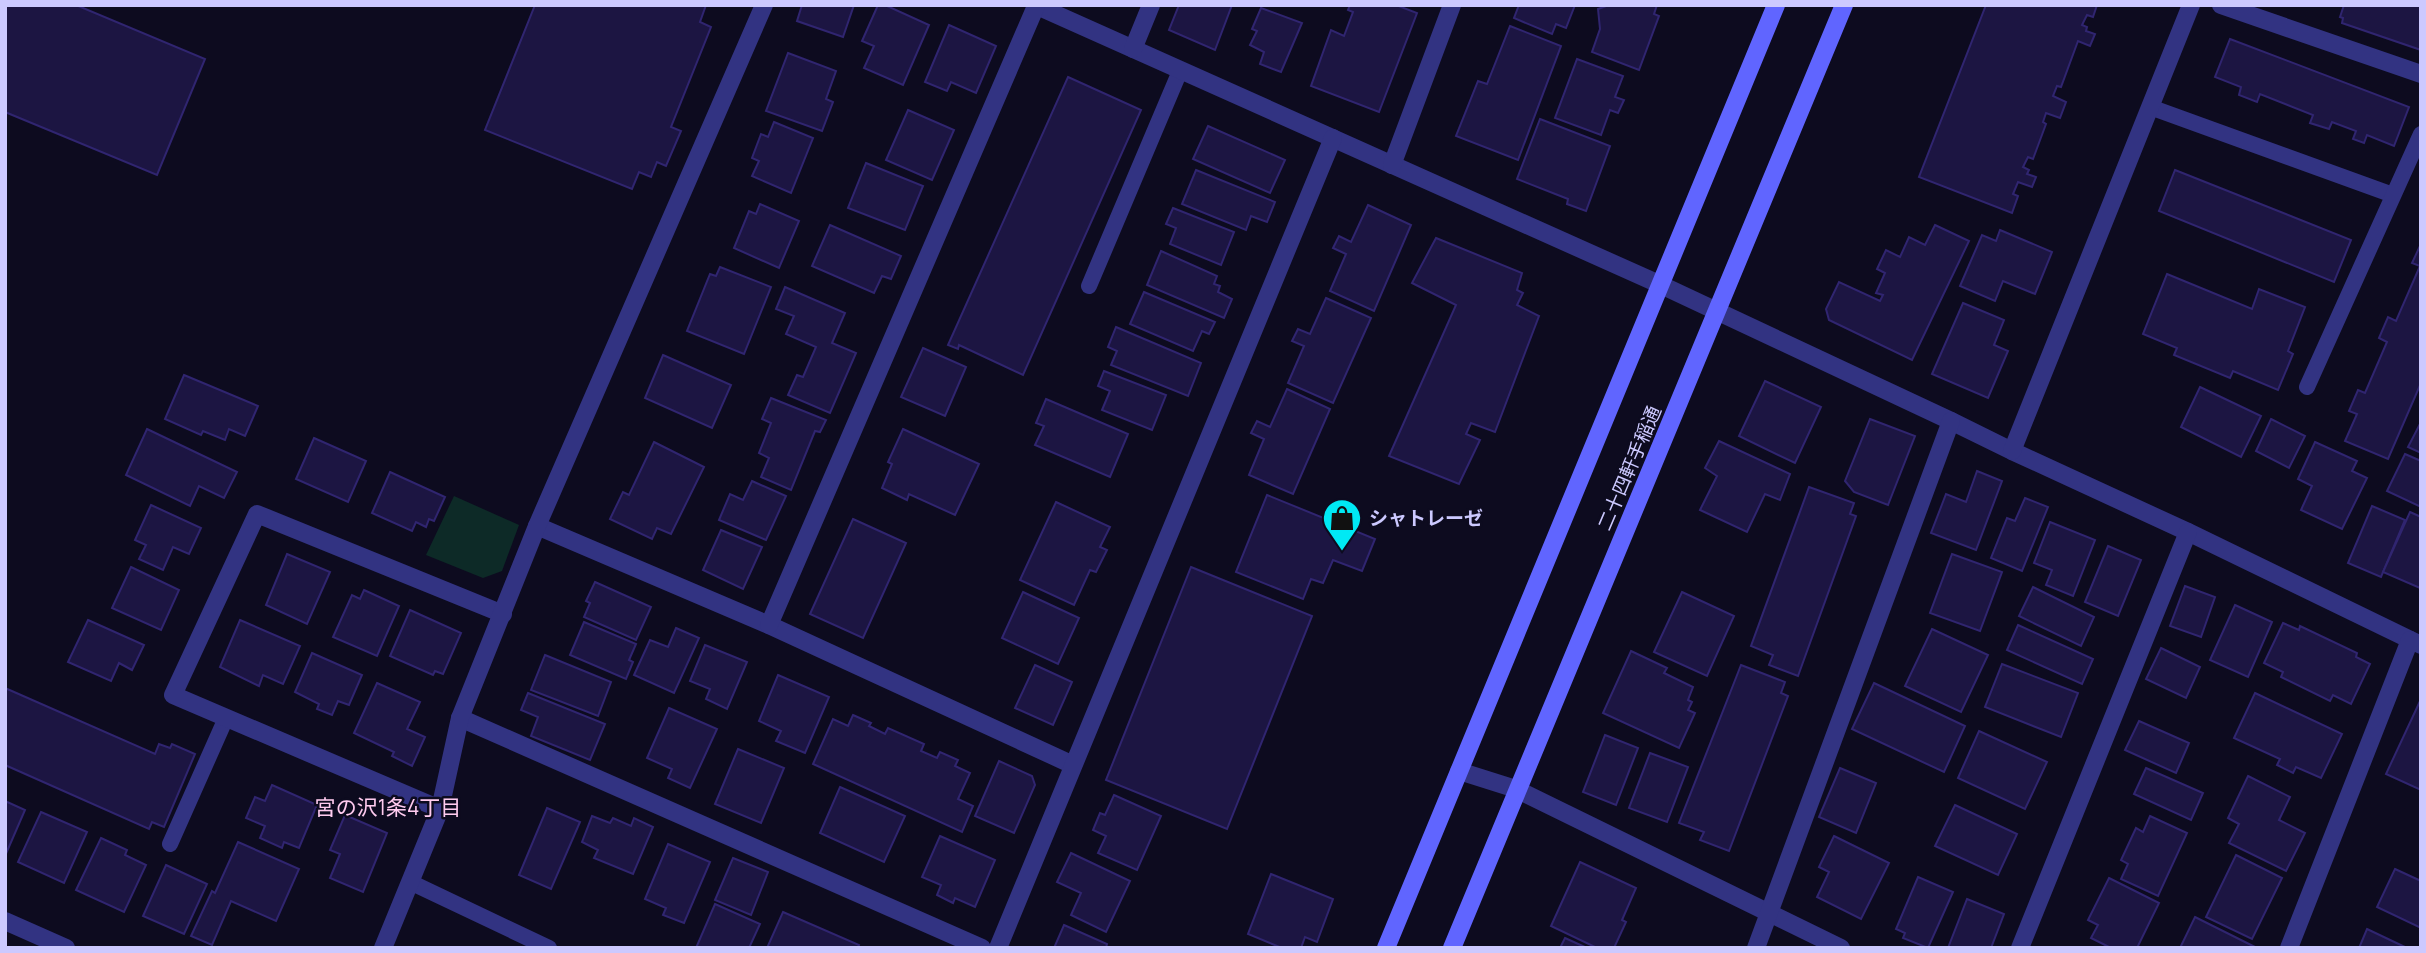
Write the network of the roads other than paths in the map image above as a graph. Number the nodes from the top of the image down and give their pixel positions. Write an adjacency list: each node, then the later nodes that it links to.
1 (764, 5): 23 (street)
2 (1150, 5): 9 (street)
3 (1452, 5): 15 (street)
4 (1776, 5): 17 (street)
5 (1844, 5): 19 (street, 二十四軒手稲通)
6 (2191, 5): 12 (street)
7 (2221, 5): 11 (street)
8 (1035, 6): 9 (street); 26 (street)
9 (1133, 49): 10 (street)
10 (1180, 71): 14 (street); 18 (lane)
11 (2421, 74)
12 (2150, 107): 16 (lane); 22 (street)
13 (2421, 134): 16 (lane)
14 (1333, 138): 15 (street); 30 (street)
15 (1392, 165): 17 (street)
16 (2393, 195): 20 (lane)
17 (1659, 284): 19 (street); 31 (street)
18 (1089, 286)
19 (1716, 310): 21 (street); 32 (street, 二十四軒手稲通)
20 (2307, 387)
21 (1951, 421): 22 (street); 36 (street)
22 (2011, 451): 24 (street)
23 (537, 526): 25 (street); 26 (street)
24 (2188, 532): 27 (street); 47 (street)
25 (503, 614): 28 (street); 29 (street)
26 (769, 625): 30 (street)
27 (2415, 642): 48 (street)
28 (226, 718): 33 (street); 34 (lane)
29 (460, 718): 33 (street); 41 (street)
30 (1073, 765): 42 (street)
31 (1459, 771): 32 (street); 43 (street)
32 (1516, 789): 36 (street); 44 (street, 二十四軒手稲通)
33 (440, 809): 35 (street)
34 (170, 844)
35 (410, 882): 39 (street); 40 (lane)
36 (1770, 914): 45 (street); 46 (street)
37 (5, 921): 38 (street)
38 (66, 948)
39 (383, 948)
40 (549, 948)
41 (982, 948)
42 (998, 948)
43 (1386, 948)
44 (1452, 948)
45 (1756, 948)
46 (1841, 948)
47 (2020, 948)
48 (2289, 948)

